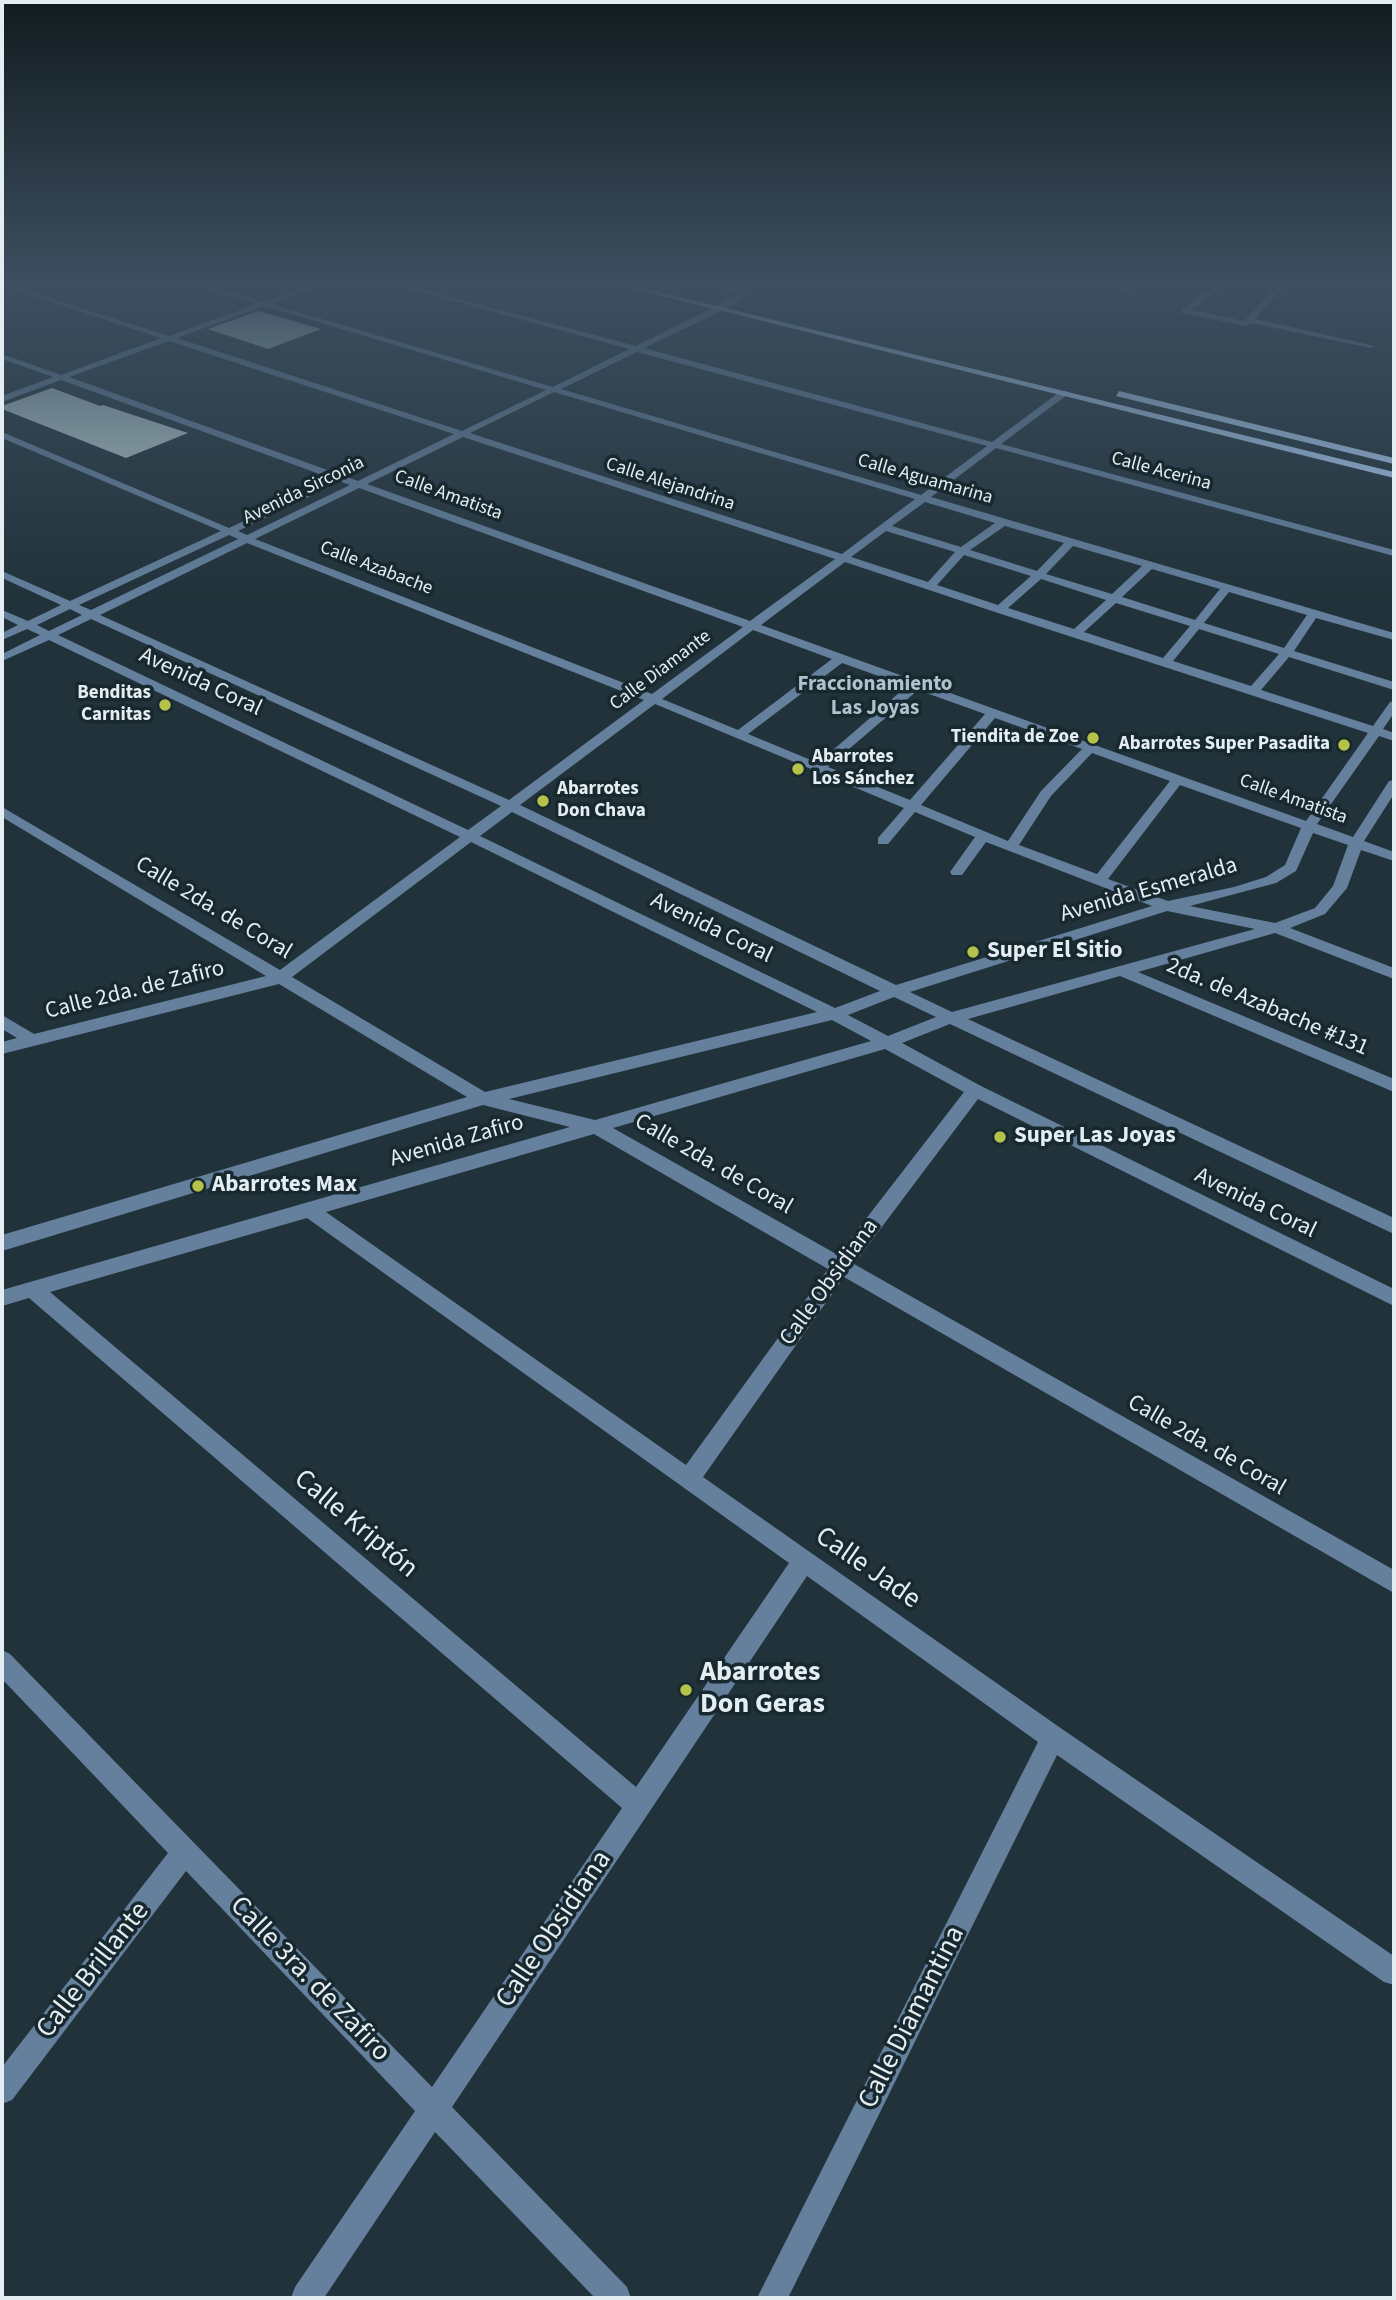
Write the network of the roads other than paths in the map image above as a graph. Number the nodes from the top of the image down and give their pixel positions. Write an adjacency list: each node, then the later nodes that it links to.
1 (25, 390): 11 (street)
2 (98, 390): 21 (street, Calle Amatista)
3 (326, 390): 14 (street, Calle Alejandrina)
4 (527, 390): 12 (street)
5 (550, 390): 15 (street, Avenida Sirconia)
6 (558, 390): 23 (street, Calle Aguamarina)
7 (790, 390): 18 (street, Calle Acerina)
8 (1054, 390): 9 (main road)
9 (1064, 393): 18 (street, Calle Diamante); 20 (main road)
10 (1112, 393): 19 (main road)
11 (2, 399)
12 (492, 407)
13 (457, 423): 14 (street)
14 (446, 429): 15 (street, Calle Alejandrina); 17 (street)
15 (460, 434): 22 (street, Avenida Sirconia); 31 (street, Calle Alejandrina)
16 (2, 435): 26 (street, Calle Azabache)
17 (433, 435)
18 (994, 445): 23 (street, Calle Diamante); 30 (street, Calle Acerina)
19 (1394, 461)
20 (1394, 475)
21 (342, 479): 22 (street, Calle Amatista); 26 (street, Avenida Sirconia)
22 (355, 479): 27 (street, Avenida Sirconia); 45 (street, Calle Amatista)
23 (924, 498): 24 (street, Calle Aguamarina); 25 (street, Calle Diamante)
24 (1003, 522): 28 (street, Calle Aguamarina); 29 (street, Calle Aguamarina)
25 (885, 527): 29 (street); 31 (street, Calle Diamante)
26 (229, 531): 27 (street, Calle Azabache); 38 (street, Avenida Sirconia)
27 (245, 538): 42 (street, Avenida Sirconia); 57 (street, Calle Azabache)
28 (1071, 541): 32 (street, Calle Aguamarina); 34 (street)
29 (962, 551): 34 (street); 35 (street)
30 (1394, 553)
31 (842, 559): 35 (street, Calle Alejandrina); 45 (street, Calle Diamante)
32 (1150, 565): 36 (street, Calle Aguamarina); 37 (street)
33 (2, 574): 38 (street, Avenida Coral)
34 (1039, 575): 37 (street); 39 (street)
35 (929, 587): 39 (street, Calle Alejandrina)
36 (1227, 588): 41 (street, Calle Aguamarina); 43 (street)
37 (1116, 599): 43 (street); 46 (street)
38 (69, 605): 42 (street, Avenida Coral); 44 (street, Avenida Sirconia)
39 (999, 610): 46 (street, Calle Alejandrina)
40 (2, 613): 44 (street, Avenida Coral)
41 (1314, 613): 49 (street, Calle Aguamarina); 50 (street)
42 (89, 615): 47 (street, Avenida Sirconia); 67 (street, Avenida Coral)
43 (1197, 624): 50 (street); 53 (street)
44 (26, 625): 47 (street, Avenida Coral); 48 (street, Avenida Sirconia)
45 (751, 626): 52 (street, Calle Amatista); 57 (street, Calle Diamante)
46 (1076, 634): 53 (street, Calle Alejandrina)
47 (48, 635): 51 (street, Avenida Sirconia); 71 (street, Avenida Coral)
48 (2, 637)
49 (1394, 637)
50 (1287, 652): 55 (street); 56 (street)
51 (2, 657)
52 (841, 658): 54 (street, Calle Amatista); 61 (street)
53 (1165, 663): 56 (street, Calle Alejandrina)
54 (916, 685): 59 (street, Calle Amatista); 64 (street)
55 (1394, 686)
56 (1253, 691): 60 (street, Calle Alejandrina)
57 (655, 700): 61 (street, Calle Azabache); 67 (street, Calle Diamante)
58 (1394, 705): 60 (street, Avenida Esmeralda)
59 (993, 712): 63 (street, Calle Amatista); 68 (street)
60 (1377, 731): 62 (street, Calle Alejandrina); 70 (street, Avenida Esmeralda)
61 (739, 735): 64 (street, Calle Azabache)
62 (1394, 737)
63 (1090, 748): 65 (street, Calle Amatista); 75 (street)
64 (817, 769): 68 (street, Calle Azabache)
65 (1178, 779): 70 (street, Calle Amatista); 78 (street)
66 (1394, 783): 74 (street)
67 (511, 806): 71 (street, Calle Diamante); 84 (street, Avenida Coral)
68 (911, 806): 72 (street, Calle Azabache); 73 (street)
69 (2, 811): 83 (street, Calle 2da. de Coral)
70 (1309, 826): 74 (street, Calle Amatista); 79 (street, Avenida Esmeralda)
71 (471, 836): 83 (street, Calle Diamante); 85 (street, Avenida Coral)
72 (983, 836): 75 (street, Calle Azabache); 77 (street)
73 (883, 841)
74 (1356, 843): 76 (street, Calle Amatista); 80 (street)
75 (1010, 847): 78 (street, Calle Azabache)
76 (1394, 857)
77 (957, 873)
78 (1098, 881): 79 (street, Calle Azabache)
79 (1167, 906): 80 (street, Calle Azabache); 84 (street, Avenida Esmeralda)
80 (1276, 928): 81 (street); 82 (street, Calle Azabache)
81 (1122, 971): 86 (street); 91 (street, 2da. de Azabache #131)
82 (1394, 974)
83 (280, 978): 88 (street, Calle 2da. de Zafiro); 93 (street, Calle 2da. de Coral)
84 (895, 990): 85 (street, Avenida Esmeralda); 86 (street, Avenida Coral)
85 (834, 1014): 89 (street, Avenida Coral); 93 (street, Avenida Zafiro)
86 (951, 1018): 89 (street); 96 (street, Avenida Coral)
87 (2, 1021): 88 (street)
88 (31, 1040): 90 (street, Calle 2da. de Zafiro)
89 (885, 1043): 92 (street, Avenida Coral); 94 (street, Avenida Zafiro)
90 (2, 1048)
91 (1394, 1086)
92 (975, 1090): 98 (street, Calle Obsidiana); 101 (street, Avenida Coral)
93 (483, 1099): 94 (street, Calle 2da. de Coral); 97 (street, Avenida Zafiro)
94 (597, 1127): 95 (street, Avenida Zafiro); 98 (street, Calle 2da. de Coral)
95 (310, 1210): 99 (street, Avenida Zafiro); 102 (street, Calle Jade)
96 (1394, 1226)
97 (2, 1243)
98 (841, 1266): 102 (street, Calle Obsidiana); 104 (street, Calle 2da. de Coral)
99 (32, 1289): 100 (street, Avenida Zafiro); 107 (street, Calle Kriptón)
100 (2, 1298)
101 (1394, 1298)
102 (689, 1478): 103 (street, Calle Jade)
103 (804, 1561): 106 (street, Calle Jade); 107 (street, Calle Obsidiana)
104 (1394, 1582)
105 (2, 1664): 108 (street, Calle 3ra. de Zafiro)
106 (1053, 1738): 109 (street, Calle Jade); 114 (street, Calle Diamantina)
107 (639, 1806): 111 (street, Calle Obsidiana)
108 (185, 1852): 110 (street, Calle Brillante); 111 (street, Calle 3ra. de Zafiro)
109 (1394, 1972)
110 (2, 2090)
111 (434, 2109): 112 (street, Calle Obsidiana); 113 (street, Calle 3ra. de Zafiro)
112 (306, 2298)
113 (616, 2298)
114 (772, 2298)

